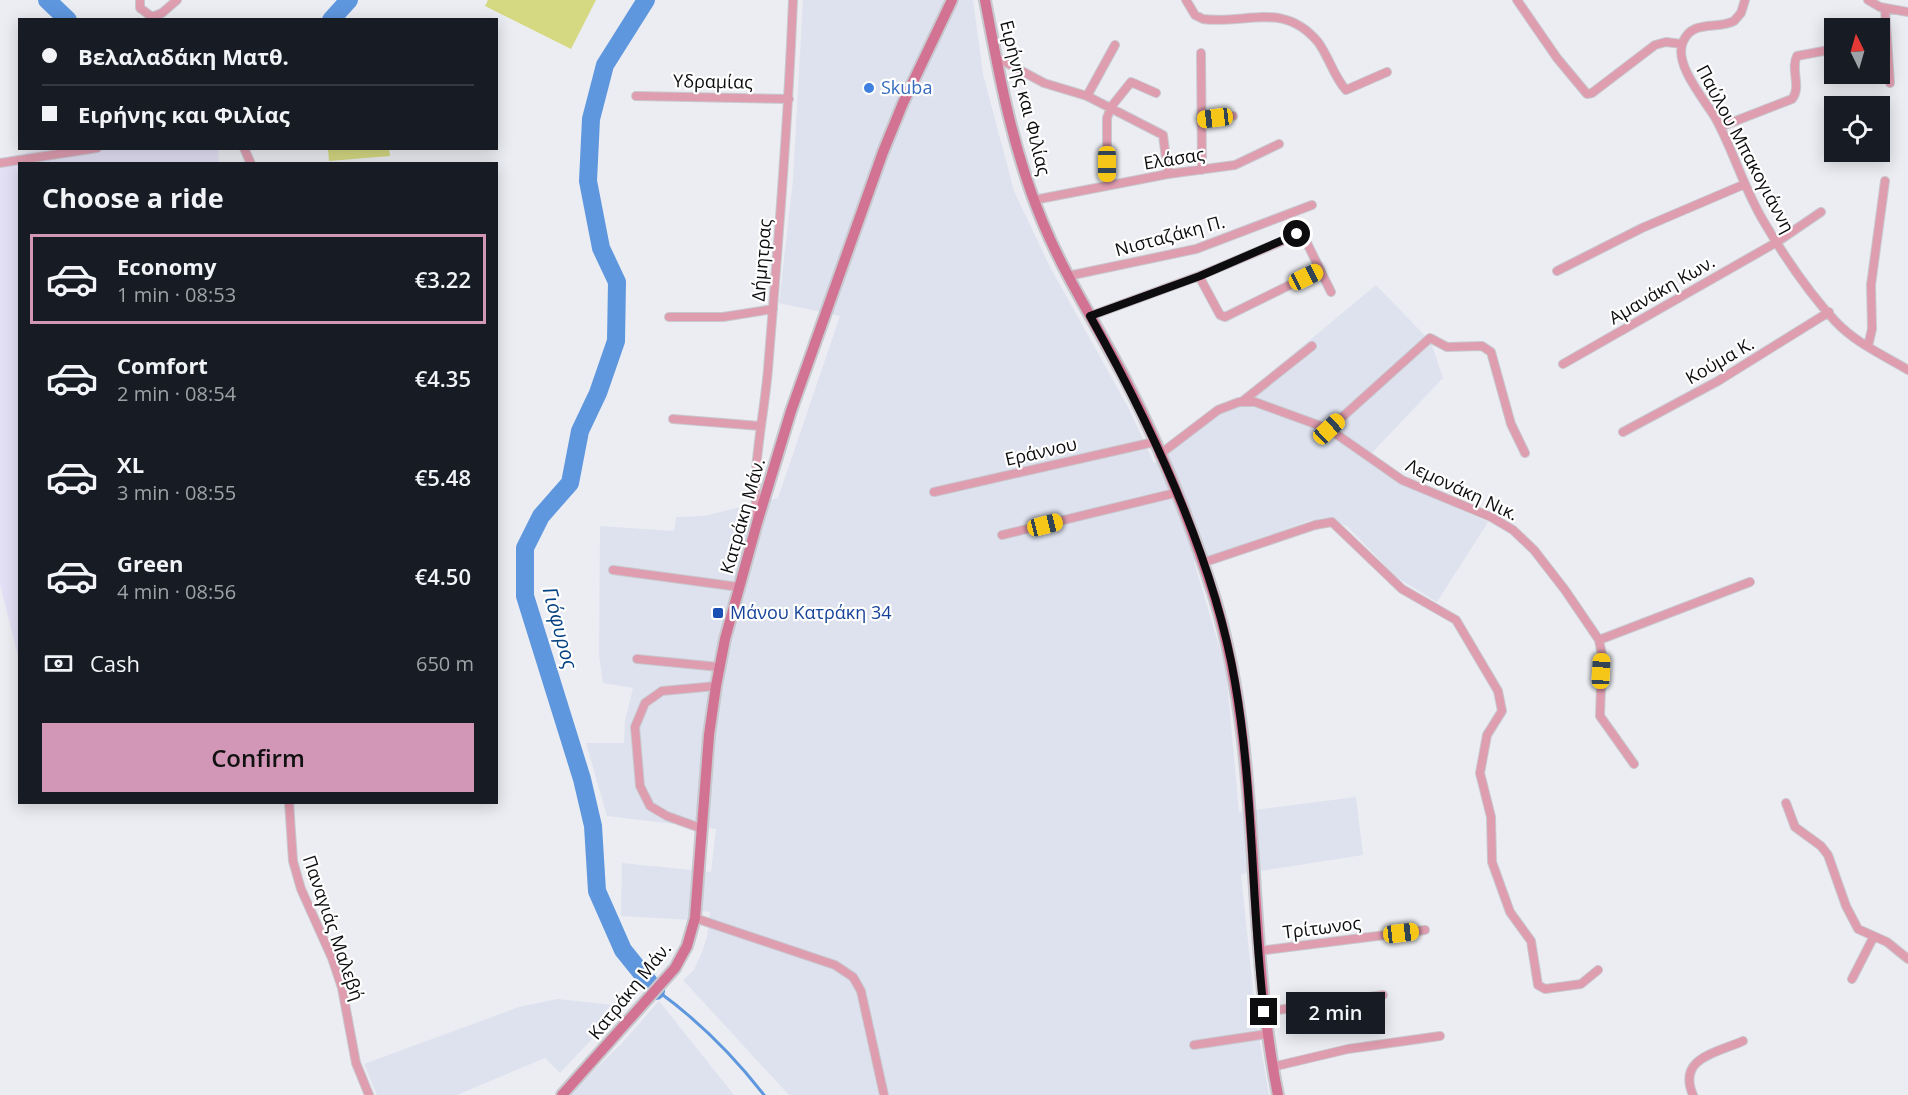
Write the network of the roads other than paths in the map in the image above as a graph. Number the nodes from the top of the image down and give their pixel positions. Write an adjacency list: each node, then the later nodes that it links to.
1 (140, 0): 2 (street)
2 (177, 0)
3 (793, 0): 22 (street, Δήμητρας)
4 (952, 0): 62 (street, Κατράκη Μάν.)
5 (985, 0): 17 (street, Ειρήνης και Φιλίας)
6 (1186, 0): 18 (street)
7 (1517, 0): 13 (street)
8 (1745, 0): 13 (street)
9 (1868, 0): 10 (street)
10 (1886, 9): 11 (street); 12 (street)
11 (1908, 12)
12 (1886, 18)
13 (1682, 44): 26 (street, Παύλου Μπακογιάννη)
14 (1115, 45): 21 (street)
15 (1824, 51): 26 (street)
16 (1201, 53): 25 (street)
17 (997, 60): 21 (street); 35 (street, Ειρήνης και Φιλίας)
18 (1387, 72)
19 (1156, 93): 23 (street)
20 (636, 96): 22 (street, Υδραμίας)
21 (1087, 96): 23 (street)
22 (789, 99): 44 (street, Δήμητρας)
23 (1111, 108): 31 (street); 34 (street)
24 (1233, 116): 25 (street)
25 (1201, 119): 30 (street)
26 (1720, 127): 33 (street, Παύλου Μπακογιάννη)
27 (1279, 144): 30 (street, Ελάσας)
28 (85, 150): 29 (street)
29 (0, 164)
30 (1202, 170): 31 (street, Ελάσας)
31 (1168, 174): 34 (street, Ελάσας)
32 (1885, 181): 49 (street)
33 (1745, 184): 38 (street, Παύλου Μπακογιάννη); 40 (street)
34 (1107, 186): 35 (street, Ελάσας)
35 (1034, 200): 41 (street, Ειρήνης και Φιλίας)
36 (1312, 205): 41 (street, Νισταζάκη Π.)
37 (1821, 212): 38 (street, Αμανάκη Κων.)
38 (1777, 242): 45 (street, Παύλου Μπακογιάννη); 50 (street, Αμανάκη Κων.)
39 (1320, 270): 42 (street); 42 (street); 43 (street)
40 (1557, 271)
41 (1068, 276): 46 (street, Ειρήνης και Φιλίας)
42 (1200, 276): 46 (street)
43 (1331, 292)
44 (773, 309): 47 (street); 54 (street, Δήμητρας)
45 (1829, 312): 49 (street, Παύλου Μπακογιάννη); 56 (street, Κούμα Κ.)
46 (1090, 316): 57 (street, Ειρήνης και Φιλίας)
47 (669, 318)
48 (1312, 346): 52 (street)
49 (1868, 346): 51 (street, Παύλου Μπακογιάννη)
50 (1563, 364)
51 (1908, 370)
52 (1243, 401): 55 (street, Λεμονάκη Νικ.); 59 (street)
53 (673, 419): 54 (street)
54 (760, 426): 62 (street, Δήμητρας)
55 (1329, 429): 58 (street); 68 (street, Λεμονάκη Νικ.)
56 (1623, 432)
57 (1154, 442): 59 (street, Ειρήνης και Φιλίας); 60 (street, Εράννου)
58 (1525, 453)
59 (1160, 454): 61 (street, Ειρήνης και Φιλίας)
60 (934, 492)
61 (1175, 493): 63 (street); 64 (street, Ειρήνης και Φιλίας)
62 (757, 523): 67 (street, Κατράκη Μάν.)
63 (1002, 535)
64 (1202, 563): 79 (street, Ειρήνης και Φιλίας); 81 (street)
65 (613, 570): 67 (street)
66 (1750, 582): 68 (street)
67 (739, 587): 70 (street, Κατράκη Μάν.)
68 (1599, 640): 72 (street, Λεμονάκη Νικ.)
69 (637, 659): 70 (street)
70 (720, 667): 71 (street, Κατράκη Μάν.)
71 (716, 686): 75 (street, Κατράκη Μάν.); 75 (street)
72 (1634, 764)
73 (1786, 803): 78 (street)
74 (289, 804): 90 (street, Παναγιάς Μαλεβή)
75 (703, 829): 76 (street, Κατράκη Μάν.)
76 (695, 918): 91 (street, Κατράκη Μάν.); 92 (street)
77 (1425, 930): 79 (street, Τρίτωνος)
78 (1874, 936): 80 (street); 82 (street)
79 (1258, 951): 84 (street, Ειρήνης και Φιλίας)
80 (1908, 959)
81 (1598, 970)
82 (1852, 978)
83 (1383, 995): 84 (street)
84 (1264, 1012): 85 (street, Ειρήνης και Φιλίας)
85 (1267, 1034): 88 (street); 89 (street, Ειρήνης και Φιλίας)
86 (1440, 1036): 89 (street)
87 (1743, 1041): 94 (street)
88 (1194, 1045)
89 (1272, 1067): 93 (street, Ειρήνης και Φιλίας)
90 (369, 1095)
91 (562, 1095)
92 (884, 1095)
93 (1278, 1095)
94 (1693, 1095)

